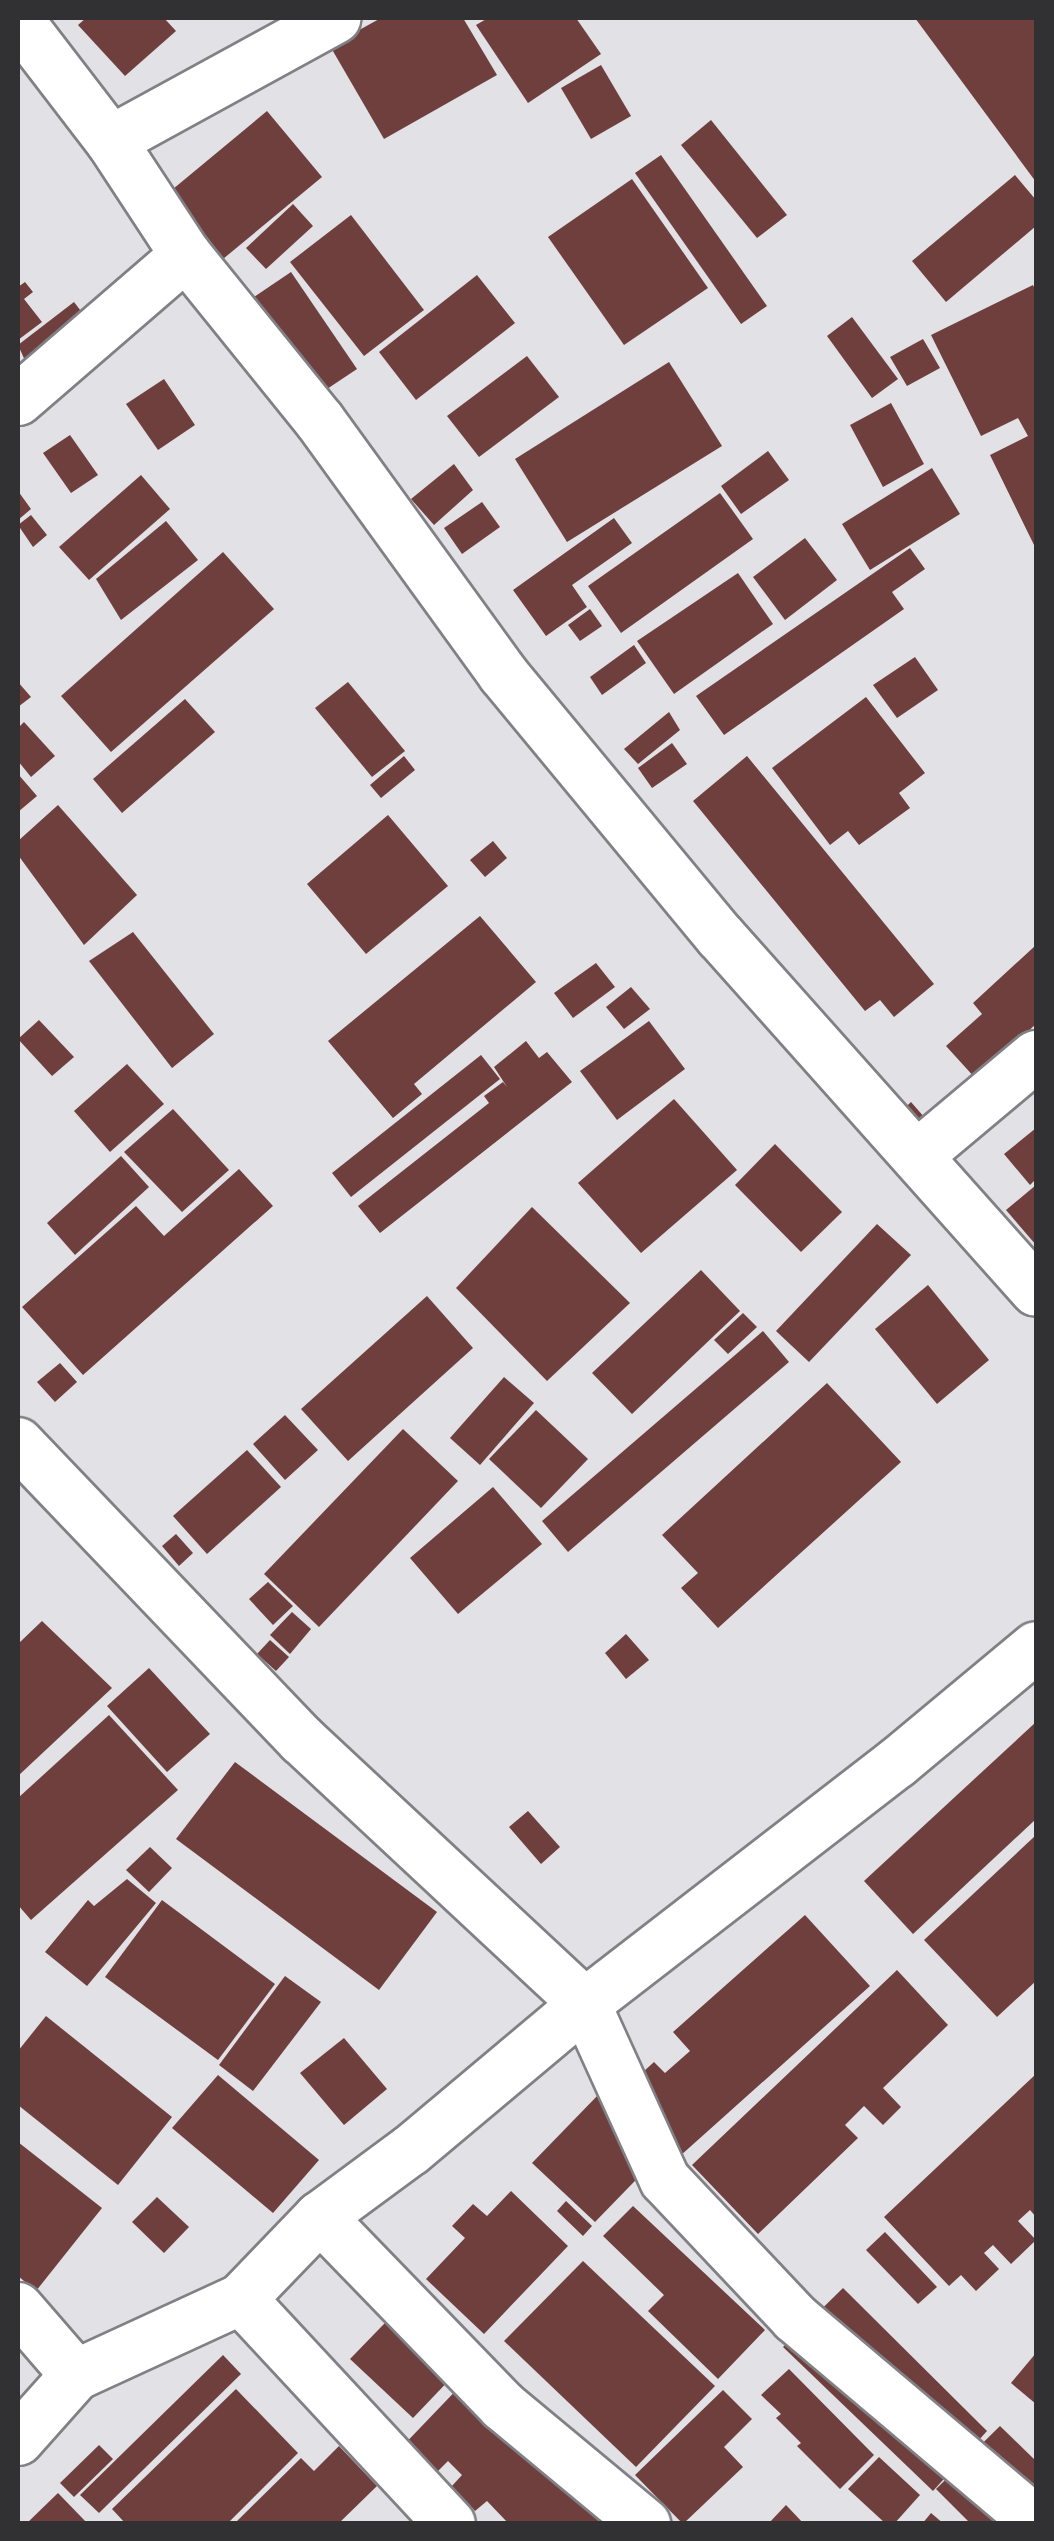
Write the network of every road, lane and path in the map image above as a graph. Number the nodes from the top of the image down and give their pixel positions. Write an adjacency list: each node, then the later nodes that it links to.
1 (336, 18): 3 (street)
2 (18, 20): 3 (street)
3 (111, 141): 4 (street)
4 (186, 255): 5 (street); 7 (street)
5 (18, 400)
6 (1036, 1056): 7 (street)
7 (918, 1154): 8 (street)
8 (1036, 1290)
9 (18, 1443): 11 (street)
10 (1036, 1647): 11 (street)
11 (585, 2004): 12 (street); 17 (street)
12 (320, 2217): 13 (street); 19 (street)
13 (241, 2299): 15 (street); 18 (street)
14 (18, 2308): 15 (street)
15 (76, 2375): 16 (street)
16 (18, 2440)
17 (1036, 2522)
18 (450, 2524)
19 (645, 2524)

